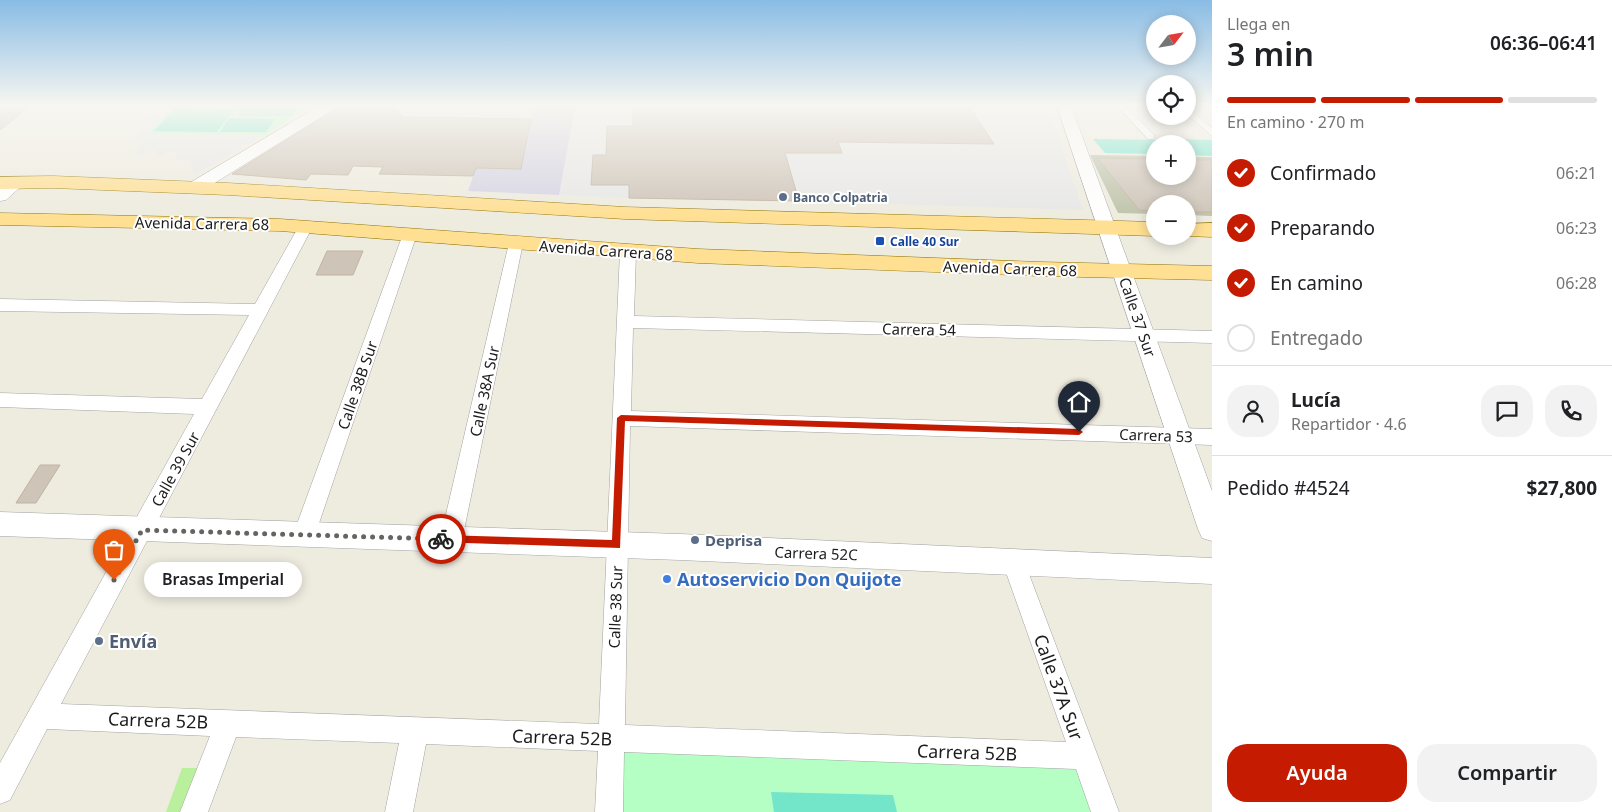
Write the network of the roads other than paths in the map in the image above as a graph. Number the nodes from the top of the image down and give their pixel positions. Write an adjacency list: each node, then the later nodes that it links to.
1 (267, 144): 4 (street)
2 (1077, 144): 8 (street, Calle 37 Sur)
3 (8, 182): 4 (main road); 5 (street)
4 (194, 188): 8 (main road)
5 (0, 196)
6 (0, 219): 7 (main road, Avenida Carrera 68)
7 (306, 226): 12 (main road, Avenida Carrera 68); 18 (street, Calle 39 Sur)
8 (1106, 228): 9 (main road); 15 (street, Calle 37 Sur)
9 (1146, 229)
10 (1196, 230): 11 (main road)
11 (1212, 230)
12 (410, 234): 13 (main road, Avenida Carrera 68); 30 (street, Calle 38B Sur)
13 (516, 243): 14 (main road, Avenida Carrera 68); 31 (street, Calle 38A Sur)
14 (628, 252): 15 (main road, Avenida Carrera 68); 19 (street, Calle 38 Sur)
15 (1122, 271): 16 (main road, Avenida Carrera 68); 20 (street, Calle 37 Sur)
16 (1212, 273)
17 (0, 305): 18 (street)
18 (262, 310): 23 (street, Calle 39 Sur)
19 (625, 322): 20 (street, Carrera 54); 24 (street, Calle 38 Sur)
20 (1144, 335): 21 (street, Carrera 54); 25 (street, Calle 37 Sur)
21 (1212, 337)
22 (0, 400): 23 (street)
23 (209, 407): 28 (street, Calle 39 Sur)
24 (621, 418): 25 (street, Carrera 53); 32 (street, Calle 38 Sur)
25 (1179, 436): 26 (street, Carrera 53); 29 (street, Calle 37 Sur)
26 (1212, 437)
27 (0, 524): 28 (street, Carrera 52C)
28 (142, 530): 30 (street, Carrera 52C); 35 (street, Calle 39 Sur)
29 (1212, 530)
30 (304, 535): 31 (street, Carrera 52C)
31 (451, 540): 32 (street, Carrera 52C)
32 (617, 545): 33 (street, Carrera 52C); 38 (street, Calle 38 Sur)
33 (1013, 561): 34 (street, Carrera 52C); 39 (street, Calle 37A Sur)
34 (1212, 572)
35 (40, 716): 36 (street, Carrera 52B); 40 (street, Calle 39 Sur)
36 (228, 723): 37 (street, Carrera 52B); 41 (street)
37 (415, 730): 38 (street, Carrera 52B); 42 (street)
38 (611, 738): 39 (street, Carrera 52B); 43 (street, Calle 38 Sur)
39 (1084, 756): 44 (street, Calle 37A Sur)
40 (0, 790)
41 (194, 812)
42 (399, 812)
43 (609, 812)
44 (1105, 812)

